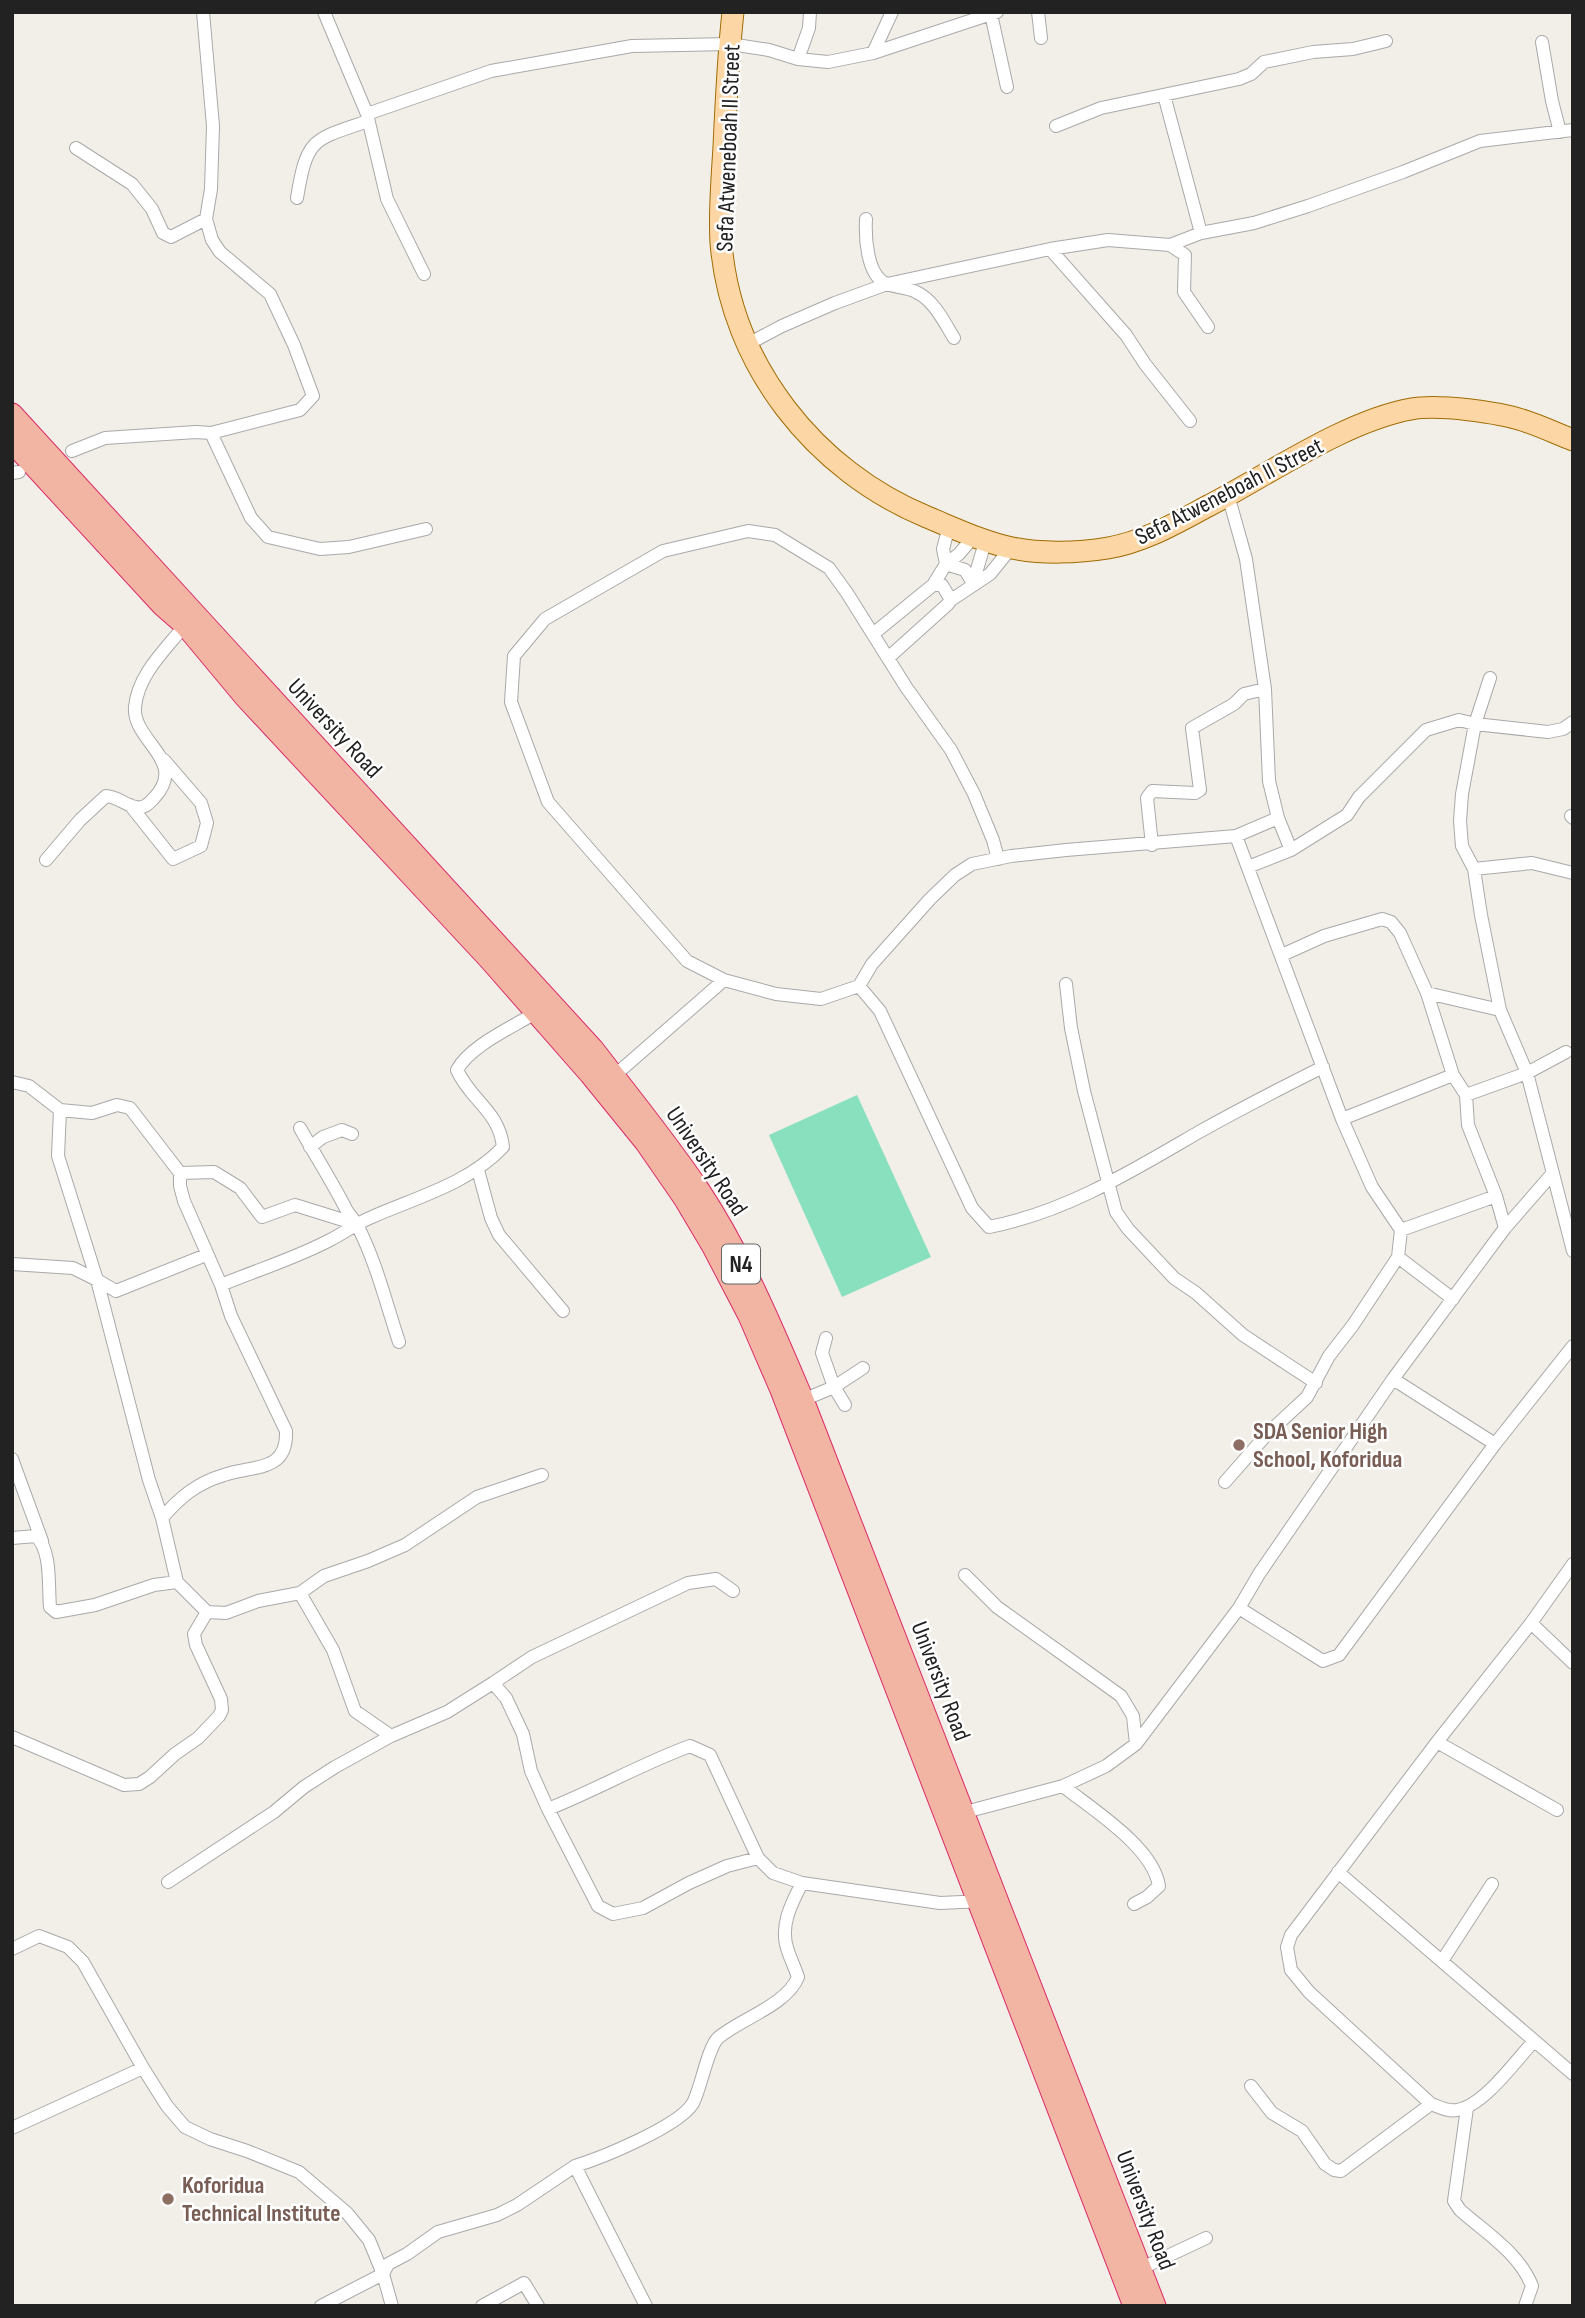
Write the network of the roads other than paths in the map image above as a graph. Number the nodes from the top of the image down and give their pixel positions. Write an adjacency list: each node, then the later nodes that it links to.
1 (203, 12): 22 (street)
2 (324, 12): 17 (street)
3 (733, 12): 12 (main road, Sefa Atweneboah II Street)
4 (810, 12): 14 (street)
5 (892, 12): 13 (street)
6 (1038, 12): 9 (street)
7 (994, 13): 8 (street); 15 (street)
8 (960, 17): 13 (street)
9 (1041, 38)
10 (1387, 41): 16 (street)
11 (1542, 42): 19 (street)
12 (730, 44): 14 (street); 17 (street); 31 (main road, Sefa Atweneboah II Street)
13 (873, 53): 14 (street)
14 (798, 59)
15 (1007, 87)
16 (1164, 95): 18 (street); 24 (street)
17 (368, 118): 21 (street); 27 (street)
18 (1056, 126)
19 (1566, 131): 24 (street)
20 (76, 148): 22 (street)
21 (297, 198)
22 (206, 219): 34 (street)
23 (866, 219): 28 (street)
24 (1201, 233): 25 (street)
25 (1170, 245): 26 (street); 29 (street)
26 (1050, 249): 28 (street); 33 (street)
27 (425, 274)
28 (887, 284): 30 (street); 31 (street)
29 (1208, 327)
30 (954, 338)
31 (746, 345): 39 (main road, Sefa Atweneboah II Street)
32 (12, 414): 65 (highway, University Road / N4)
33 (1190, 421)
34 (211, 433): 37 (street); 40 (street)
35 (1573, 440): 38 (main road, Sefa Atweneboah II Street)
36 (12, 442): 47 (highway, University Road / N4)
37 (72, 451)
38 (1228, 495): 42 (main road, Sefa Atweneboah II Street); 51 (street)
39 (949, 526): 41 (main road, Sefa Atweneboah II Street); 43 (street)
40 (426, 529)
41 (980, 537): 42 (main road, Sefa Atweneboah II Street); 43 (street); 44 (street)
42 (1011, 548): 44 (street)
43 (946, 564): 44 (street); 45 (street)
44 (973, 583): 46 (street)
45 (933, 585): 46 (street); 48 (street)
46 (951, 600): 49 (street)
47 (185, 625): 54 (street); 65 (highway, University Road / N4)
48 (873, 634): 49 (street); 67 (street)
49 (888, 658): 60 (street)
50 (1490, 678): 53 (street)
51 (1265, 689): 56 (street); 58 (street)
52 (1573, 722): 53 (street)
53 (1475, 724): 59 (street); 63 (street)
54 (159, 754): 55 (street); 55 (street)
55 (130, 805): 61 (street)
56 (1278, 818): 57 (street); 59 (street)
57 (1236, 836): 58 (street); 62 (street)
58 (1152, 845): 60 (street)
59 (1291, 850): 62 (street)
60 (998, 859): 69 (street)
61 (47, 860)
62 (1248, 867): 66 (street)
63 (1474, 869): 64 (street); 71 (street)
64 (1573, 873)
65 (496, 954): 72 (highway, University Road / N4); 77 (highway, University Road / N4)
66 (1282, 955): 70 (street); 74 (street)
67 (724, 980): 69 (street); 77 (street)
68 (1066, 984): 88 (street)
69 (859, 986): 88 (street)
70 (1427, 993): 71 (street); 76 (street)
71 (1500, 1010): 75 (street)
72 (535, 1013): 85 (street); 134 (highway, University Road / N4)
73 (1566, 1052): 75 (street)
74 (1323, 1068): 81 (street); 88 (street)
75 (1527, 1073): 79 (street); 87 (street)
76 (1453, 1075): 79 (street); 81 (street)
77 (614, 1076): 108 (highway, University Road / N4)
78 (12, 1083): 80 (street)
79 (1466, 1095): 89 (street)
80 (60, 1110): 86 (street); 97 (street)
81 (1342, 1119): 92 (street)
82 (300, 1128): 84 (street)
83 (352, 1134): 84 (street)
84 (310, 1147): 90 (street)
85 (478, 1170): 90 (street); 100 (street)
86 (180, 1173): 90 (street); 94 (street)
87 (1552, 1174): 91 (street); 93 (street)
88 (1110, 1183): 106 (street)
89 (1496, 1196): 91 (street); 92 (street)
90 (356, 1224): 98 (street); 102 (street)
91 (1505, 1228): 99 (street)
92 (1401, 1230): 95 (street)
93 (1572, 1249)
94 (206, 1255): 97 (street); 98 (street)
95 (1398, 1257): 99 (street); 106 (street)
96 (12, 1264): 97 (street)
97 (97, 1280): 114 (street)
98 (221, 1285): 114 (street)
99 (1453, 1299): 105 (street)
100 (563, 1311)
101 (826, 1338): 107 (street)
102 (399, 1342)
103 (1573, 1346): 110 (street)
104 (863, 1368): 107 (street)
105 (1393, 1380): 110 (street); 122 (street)
106 (1316, 1383): 113 (street)
107 (834, 1387): 108 (street); 109 (street)
108 (803, 1400): 134 (highway, University Road / N4)
109 (845, 1405)
110 (1495, 1444): 122 (street)
111 (12, 1459): 116 (street)
112 (542, 1475): 121 (street)
113 (1225, 1482)
114 (162, 1518): 119 (street)
115 (12, 1538): 116 (street)
116 (42, 1541): 119 (street)
117 (1573, 1564): 124 (street)
118 (965, 1575): 130 (street)
119 (177, 1582): 123 (street)
120 (733, 1591): 126 (street)
121 (300, 1593): 123 (street); 127 (street)
122 (1239, 1608): 130 (street)
123 (206, 1612): 128 (street)
124 (1531, 1623): 125 (street); 129 (street)
125 (1573, 1663)
126 (493, 1683): 127 (street); 132 (street)
127 (391, 1736): 137 (street)
128 (12, 1737)
129 (1437, 1742): 133 (street); 136 (street)
130 (1136, 1744): 131 (street)
131 (1063, 1786): 134 (street); 142 (street)
132 (548, 1809): 135 (street); 135 (street)
133 (1557, 1810)
134 (955, 1815): 140 (highway, University Road / N4); 141 (highway, University Road / N4)
135 (758, 1858): 138 (street)
136 (1338, 1872): 144 (street); 149 (street)
137 (168, 1882)
138 (802, 1883): 141 (street); 152 (street)
139 (1492, 1884): 144 (street)
140 (999, 1900): 141 (street); 154 (highway, University Road / N4)
141 (976, 1902): 161 (highway, University Road / N4)
142 (1134, 1904)
143 (12, 1949): 146 (street)
144 (1442, 1961): 145 (street)
145 (1534, 2041): 147 (street); 150 (street)
146 (143, 2068): 151 (street); 155 (street)
147 (1573, 2074)
148 (1251, 2086): 149 (street)
149 (1431, 2104): 150 (street)
150 (1467, 2108): 163 (street)
151 (12, 2128)
152 (575, 2166): 155 (street); 160 (street)
153 (1206, 2238): 154 (street)
154 (1140, 2269): 162 (highway, University Road / N4)
155 (383, 2274): 156 (street); 157 (street)
156 (321, 2306)
157 (392, 2306)
158 (482, 2306): 159 (street)
159 (538, 2306)
160 (646, 2306)
161 (1134, 2306)
162 (1154, 2306)
163 (1525, 2306)

